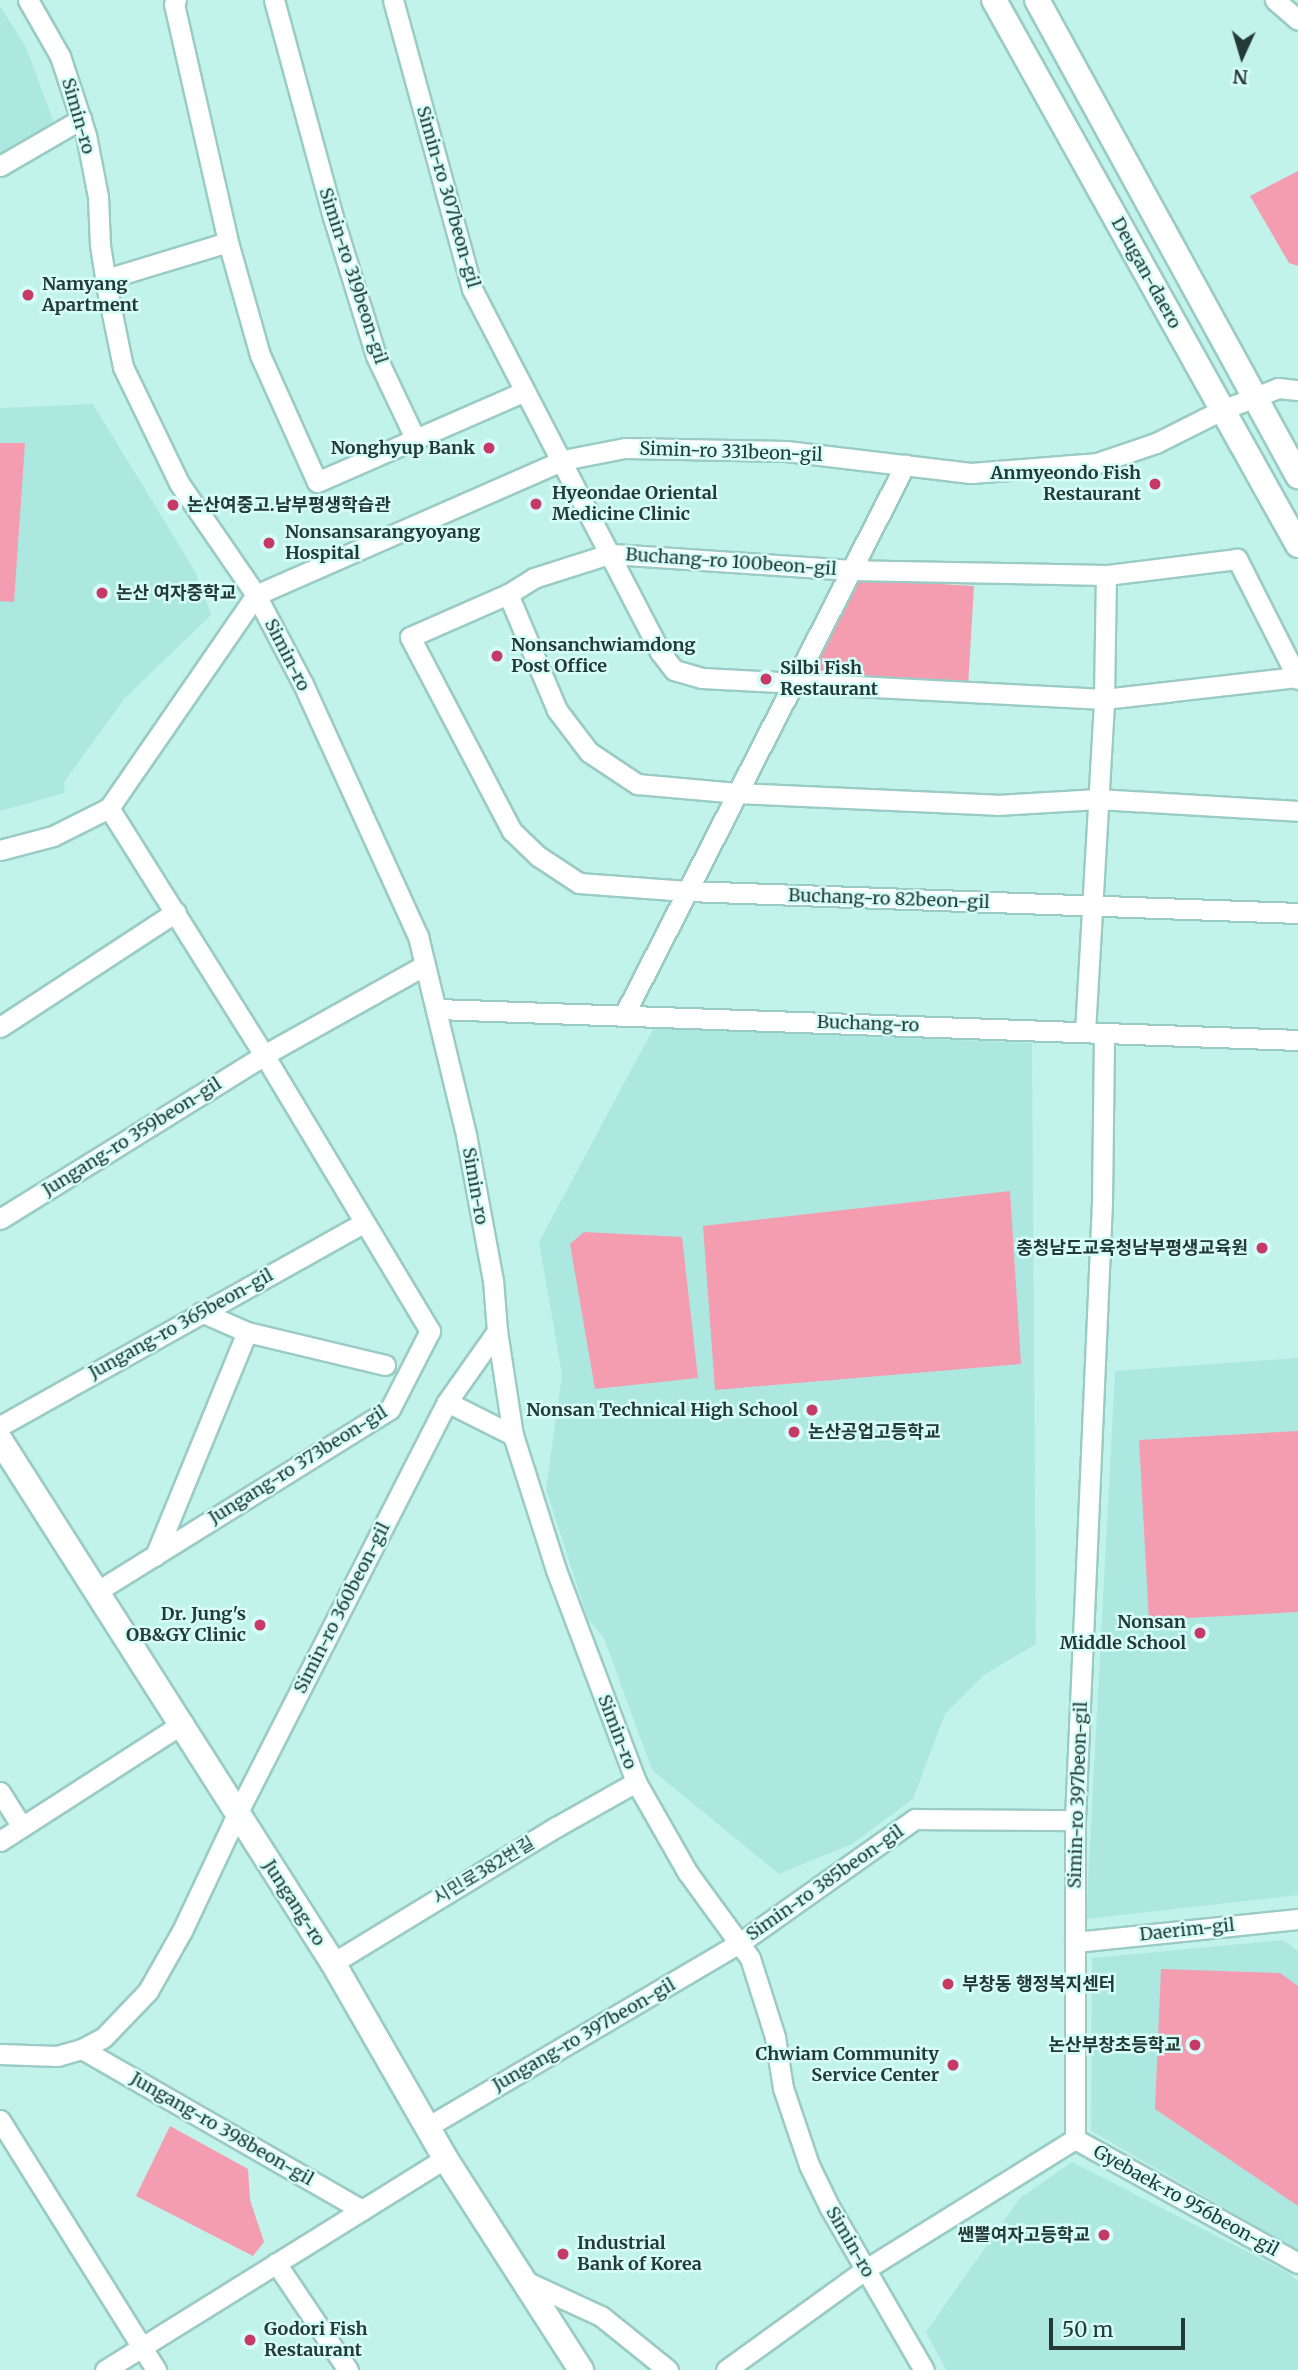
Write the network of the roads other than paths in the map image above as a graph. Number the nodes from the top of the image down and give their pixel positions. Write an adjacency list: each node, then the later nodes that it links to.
1 (28, 0): 9 (street, Simin-ro)
2 (176, 0): 11 (street)
3 (274, 0): 17 (street, Simin-ro 319beon-gil)
4 (393, 0): 14 (street, Simin-ro 307beon-gil)
5 (994, 0): 16 (street, Deugan-daero)
6 (1037, 0): 15 (street, Deugan-daero)
7 (1275, 0): 8 (street)
8 (1298, 20)
9 (81, 118): 10 (street); 12 (street, Simin-ro)
10 (0, 166)
11 (228, 242): 12 (street); 17 (street)
12 (106, 279): 26 (street, Simin-ro)
13 (1298, 390): 15 (street, Simin-ro 331beon-gil)
14 (525, 391): 17 (street); 18 (street, Simin-ro 307beon-gil)
15 (1257, 398): 16 (street, Simin-ro 331beon-gil); 20 (street, Deugan-daero)
16 (1222, 410): 19 (street, Simin-ro 331beon-gil); 21 (street, Deugan-daero)
17 (415, 438)
18 (563, 460): 19 (street, Simin-ro 331beon-gil); 22 (street, Buchang-ro 100beon-gil); 26 (street, Simin-ro 331beon-gil)
19 (905, 465): 23 (street)
20 (1298, 476)
21 (1298, 545)
22 (610, 554): 23 (street, Buchang-ro 100beon-gil); 25 (street); 28 (street, Buchang-ro 100beon-gil)
23 (852, 570): 24 (street); 28 (street)
24 (1106, 575): 27 (street); 29 (street)
25 (508, 594): 30 (street); 35 (street)
26 (256, 595): 32 (street); 39 (street, Simin-ro)
27 (1297, 678): 29 (street)
28 (792, 683): 29 (street); 30 (street)
29 (1104, 699): 31 (street)
30 (737, 793): 31 (street); 35 (street)
31 (1098, 799): 33 (street); 36 (street)
32 (109, 808): 34 (street); 37 (street)
33 (1298, 811)
34 (0, 850)
35 (687, 891): 36 (street, Buchang-ro 82beon-gil); 41 (street)
36 (1092, 905): 38 (street, Buchang-ro 82beon-gil); 43 (street)
37 (176, 912): 42 (street); 45 (street)
38 (1298, 913)
39 (425, 965): 40 (street, Simin-ro); 45 (street, Jungang-ro 359beon-gil)
40 (438, 1009): 41 (street, Buchang-ro); 49 (street, Simin-ro)
41 (624, 1015): 43 (street, Buchang-ro)
42 (0, 1027)
43 (1095, 1032): 44 (street, Buchang-ro); 62 (street, Simin-ro 397beon-gil)
44 (1298, 1040)
45 (264, 1055): 46 (street, Jungang-ro 359beon-gil); 47 (street)
46 (0, 1219)
47 (363, 1223): 48 (street, Jungang-ro 365beon-gil); 56 (street, Jungang-ro 373beon-gil)
48 (201, 1312): 50 (street); 53 (street, Jungang-ro 365beon-gil)
49 (497, 1331): 52 (street, Simin-ro 360beon-gil); 54 (street, Simin-ro)
50 (247, 1332): 51 (street); 56 (street)
51 (385, 1365)
52 (447, 1402): 54 (street); 61 (street, Simin-ro 360beon-gil)
53 (0, 1426)
54 (513, 1434): 59 (street, Simin-ro)
55 (0, 1440): 57 (street, Jungang-ro)
56 (155, 1556): 57 (street, Jungang-ro 373beon-gil)
57 (96, 1592): 58 (street, Jungang-ro)
58 (183, 1723): 61 (street, Jungang-ro); 63 (street)
59 (636, 1782): 66 (street, Simin-ro); 68 (street, 시민로382번길)
60 (0, 1792): 63 (street)
61 (237, 1814): 68 (street, Jungang-ro); 69 (street, Simin-ro 360beon-gil)
62 (1075, 1819): 66 (street, Simin-ro 385beon-gil); 67 (street, Simin-ro 397beon-gil)
63 (22, 1827): 64 (street)
64 (0, 1842)
65 (1298, 1919): 67 (street, Daerim-gil)
66 (741, 1942): 72 (street, Jungang-ro 397beon-gil); 78 (street, Simin-ro)
67 (1075, 1942): 73 (street, Simin-ro 397beon-gil)
68 (333, 1963): 72 (street, Jungang-ro)
69 (82, 2049): 70 (street); 75 (street, Jungang-ro 398beon-gil)
70 (0, 2054)
71 (0, 2120): 80 (street)
72 (427, 2127): 74 (street, Jungang-ro)
73 (1075, 2139): 77 (street, Gyebaek-ro 956beon-gil); 78 (street)
74 (445, 2158): 75 (street); 79 (street, Jungang-ro)
75 (362, 2210): 76 (street)
76 (276, 2263): 80 (street); 83 (street)
77 (1298, 2263)
78 (866, 2269): 86 (street); 87 (street, Simin-ro)
79 (527, 2282): 84 (street, Jungang-ro); 85 (street)
80 (142, 2347): 81 (street); 82 (street)
81 (105, 2370)
82 (156, 2370)
83 (348, 2370)
84 (581, 2370)
85 (668, 2370)
86 (726, 2370)
87 (925, 2370)

